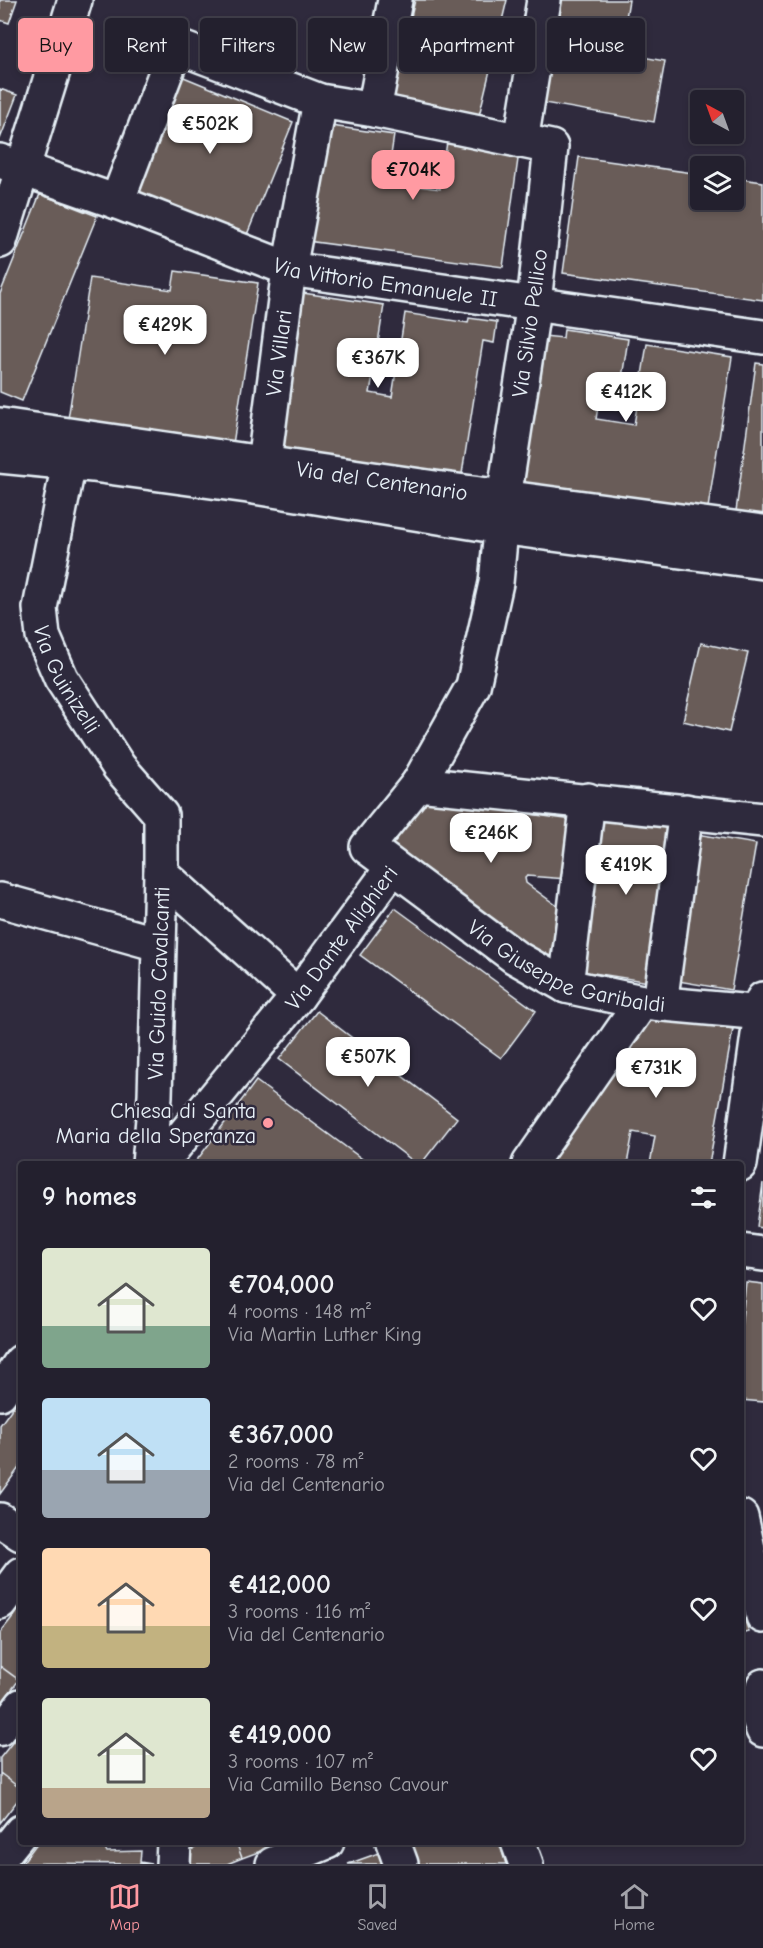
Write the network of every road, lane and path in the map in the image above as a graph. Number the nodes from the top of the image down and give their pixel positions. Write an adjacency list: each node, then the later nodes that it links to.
1 (75, 0): 7 (street)
2 (395, 0): 5 (street)
3 (544, 0): 6 (street, Via Silvio Pellico)
4 (320, 101): 5 (street); 8 (street); 10 (street, Via Villari)
5 (374, 110): 6 (street)
6 (536, 144): 11 (street, Via Silvio Pellico)
7 (11, 165): 8 (street, Via Vittorio Emanuele II); 9 (street)
8 (117, 202): 10 (street, Via Vittorio Emanuele II)
9 (0, 241)
10 (289, 269): 11 (street, Via Vittorio Emanuele II); 16 (street, Via Villari)
11 (534, 303): 12 (street, Via Vittorio Emanuele II); 17 (street, Via Silvio Pellico)
12 (763, 337)
13 (0, 424): 16 (street, Via del Centenario)
14 (0, 456): 15 (street, Via del Centenario)
15 (69, 463): 17 (street, Via del Centenario); 25 (street, Via Guinizelli)
16 (264, 463): 17 (street, Via del Centenario)
17 (502, 512): 18 (street, Via del Centenario); 19 (street, Via del Centenario); 20 (street, Via Dante Alighieri)
18 (763, 532)
19 (763, 562)
20 (418, 784): 21 (street); 24 (street, Via Dante Alighieri)
21 (588, 800): 22 (street); 28 (street)
22 (686, 811): 23 (street); 30 (street)
23 (763, 819)
24 (393, 867): 28 (street, Via Giuseppe Garibaldi); 29 (street, Via Dante Alighieri)
25 (161, 873): 27 (street, Via Guido Cavalcanti); 29 (street)
26 (0, 900): 27 (street)
27 (158, 944): 33 (street, Via Guido Cavalcanti)
28 (566, 986): 30 (street, Via Giuseppe Garibaldi)
29 (298, 996): 34 (street, Via Dante Alighieri)
30 (651, 1003): 31 (street, Via Giuseppe Garibaldi); 35 (street)
31 (762, 1008): 32 (street)
32 (756, 1089): 36 (street)
33 (148, 1161)
34 (162, 1161)
35 (531, 1161)
36 (741, 1161)
37 (744, 1164): 38 (street)
38 (763, 1166)
39 (744, 1251): 40 (street)
40 (763, 1254)
41 (18, 1366): 42 (street)
42 (0, 1393)
43 (0, 1520): 45 (street)
44 (744, 1530): 48 (street)
45 (18, 1532)
46 (18, 1578): 47 (street)
47 (0, 1602)
48 (763, 1616)
49 (763, 1686): 51 (street)
50 (18, 1707): 52 (street)
51 (763, 1730)
52 (0, 1731)
53 (174, 1845): 57 (street)
54 (320, 1845): 58 (street)
55 (394, 1845): 59 (street)
56 (519, 1845): 60 (street)
57 (173, 1864)
58 (273, 1864)
59 (401, 1864)
60 (526, 1864)

